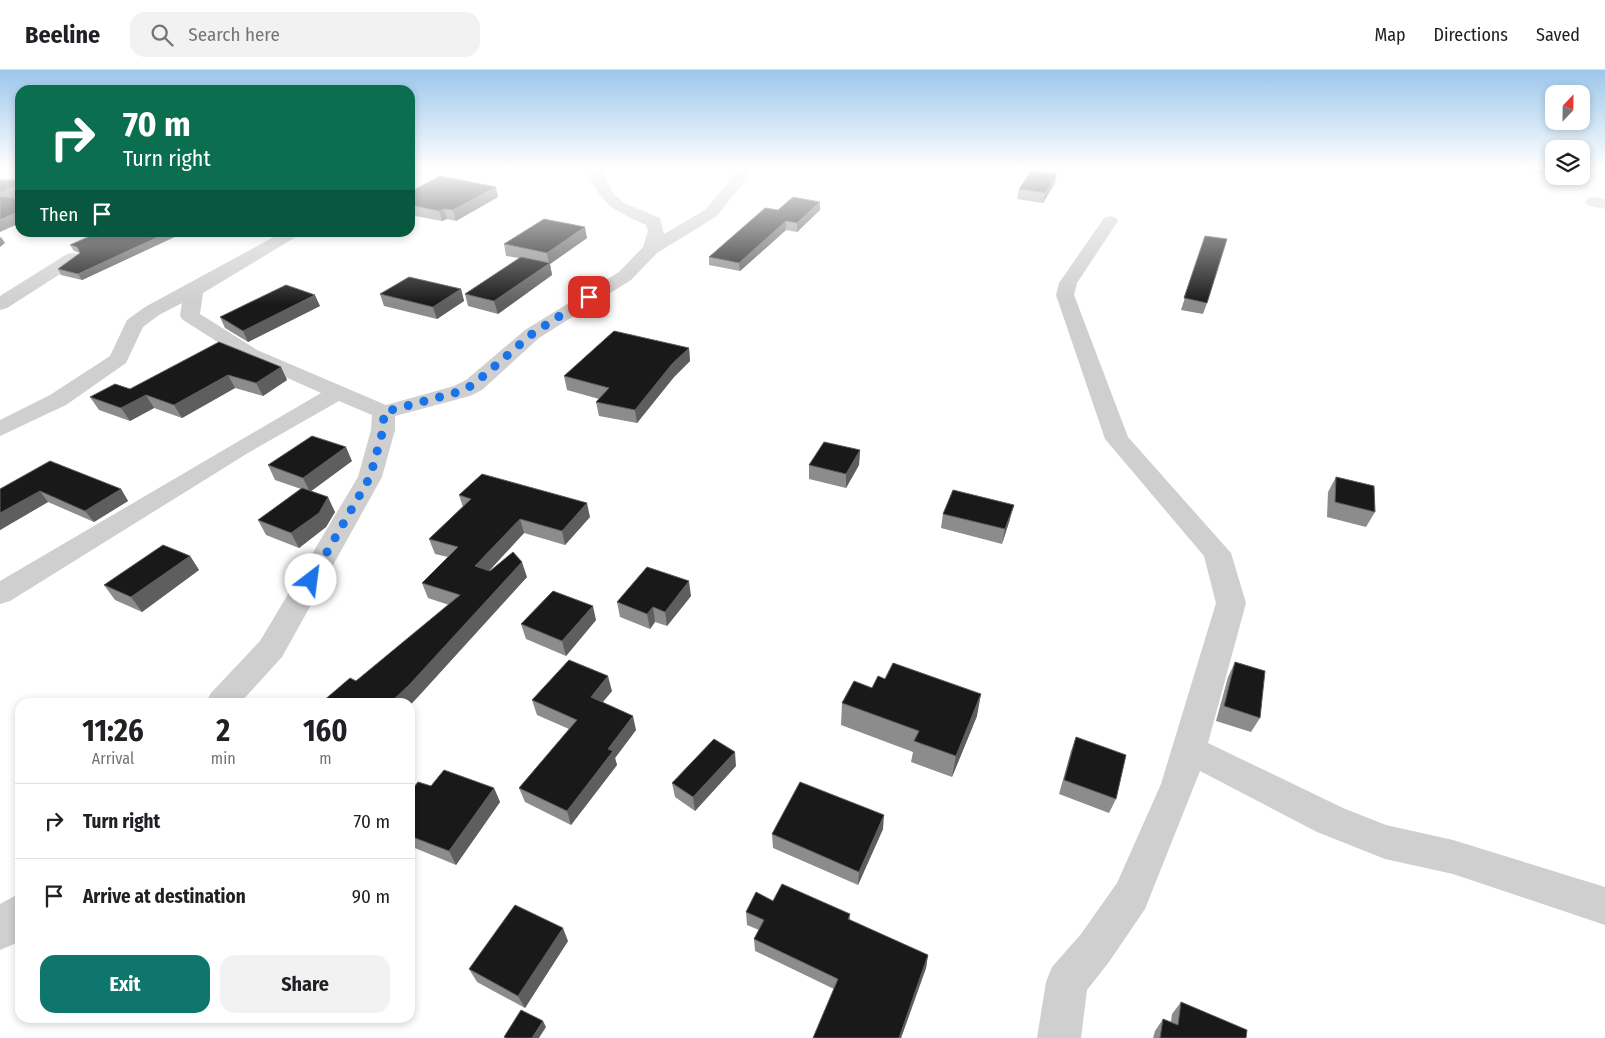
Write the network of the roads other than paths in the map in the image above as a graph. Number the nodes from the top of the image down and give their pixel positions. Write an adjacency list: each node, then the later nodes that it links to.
1 (636, 214): 5 (street)
2 (709, 214): 5 (street)
3 (1110, 221): 14 (street)
4 (287, 237): 7 (street)
5 (650, 249): 10 (street)
6 (73, 258): 8 (street)
7 (194, 290): 9 (street); 11 (street)
8 (0, 304)
9 (338, 392): 10 (street); 12 (street)
10 (384, 412): 13 (street)
11 (0, 429)
12 (0, 594)
13 (226, 698)
14 (1188, 749): 15 (street); 18 (street)
15 (1605, 906)
16 (15, 916): 17 (street)
17 (0, 930)
18 (1059, 1038)

